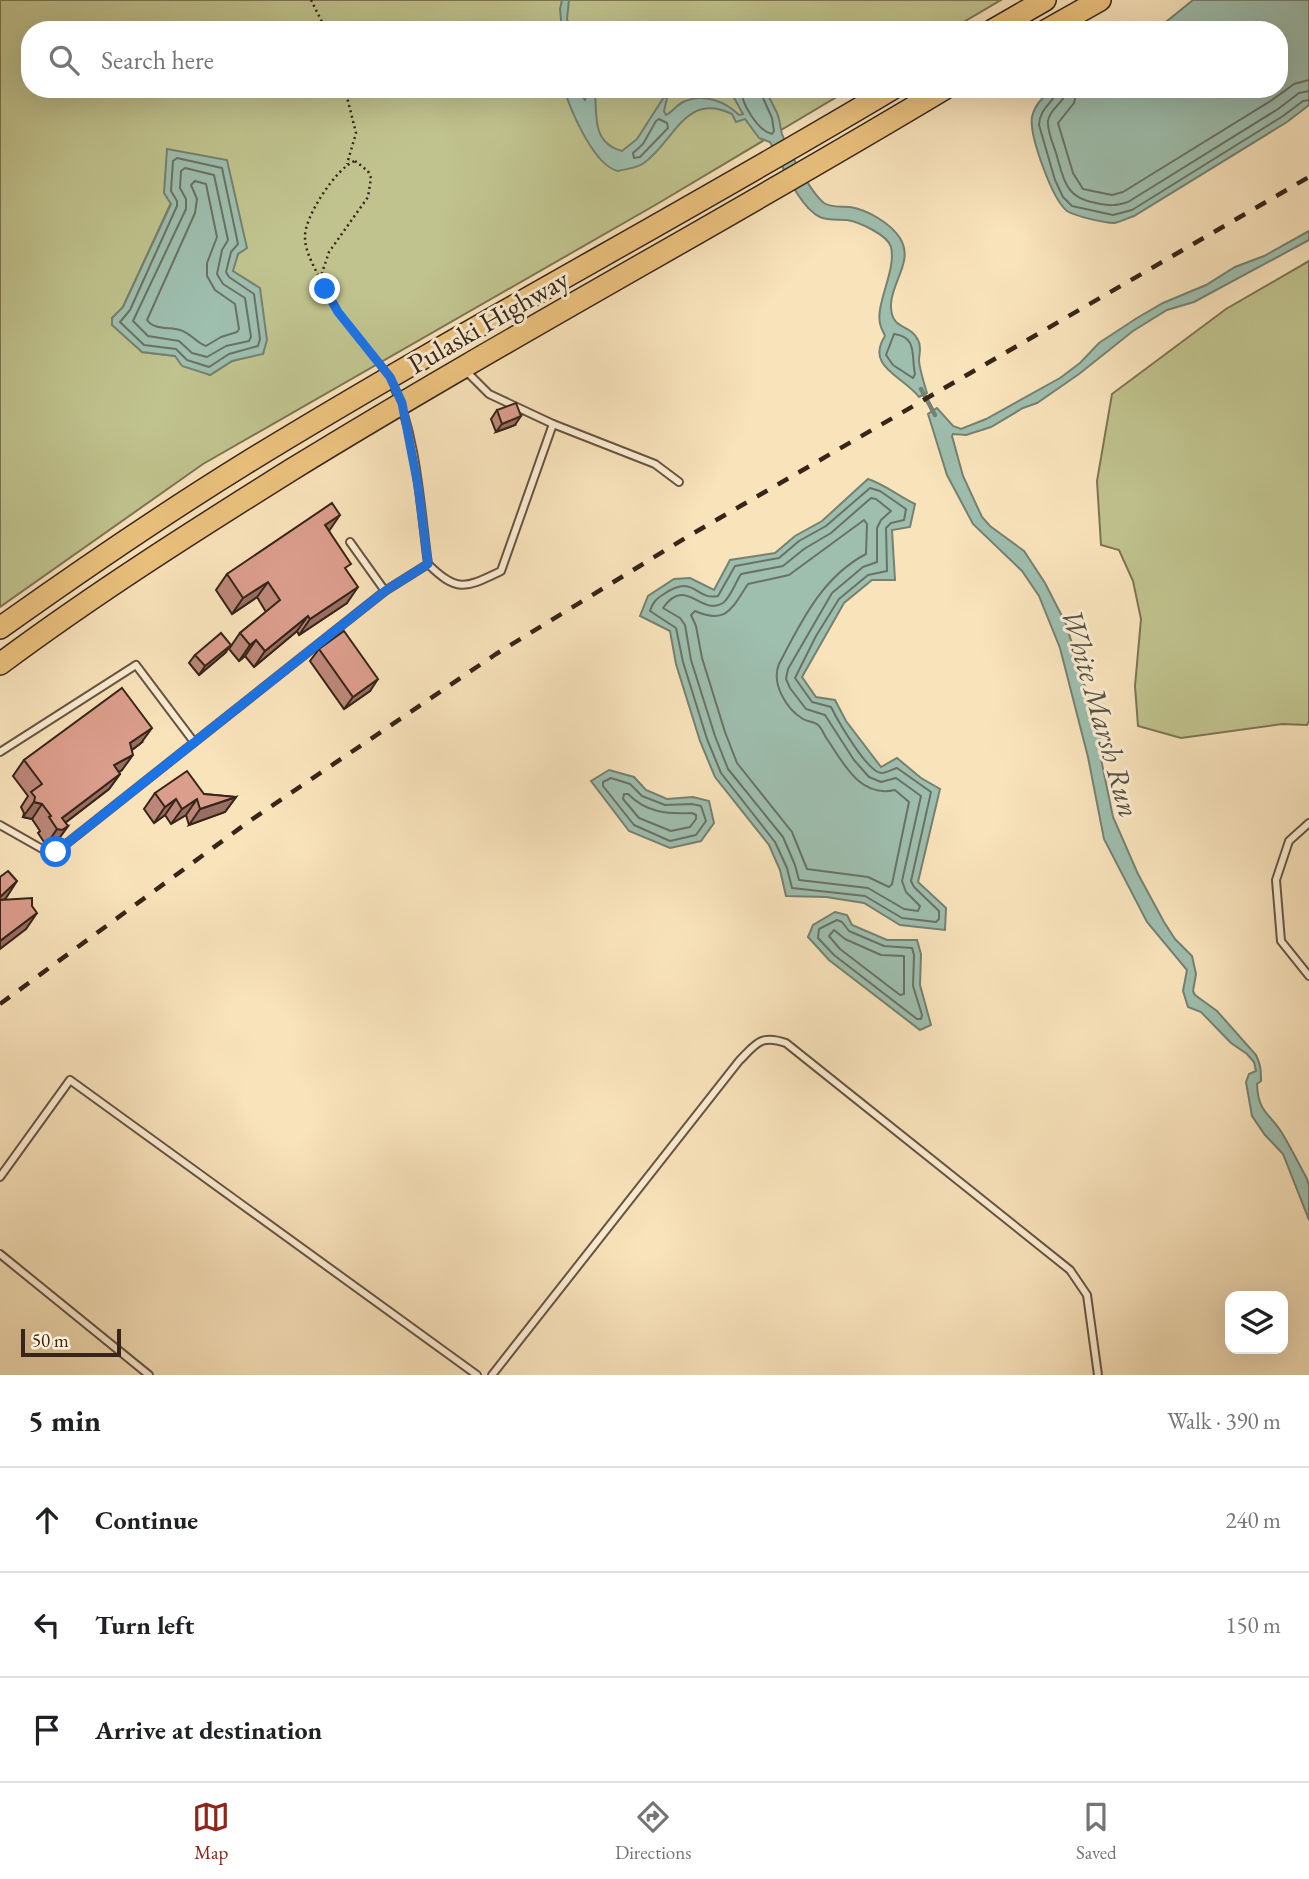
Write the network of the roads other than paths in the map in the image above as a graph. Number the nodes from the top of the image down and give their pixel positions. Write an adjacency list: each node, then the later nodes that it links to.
1 (1045, 0): 3 (highway)
2 (1100, 0): 4 (highway)
3 (1009, 21)
4 (1063, 21)
5 (877, 98): 8 (highway, Pulaski Highway)
6 (928, 98): 7 (highway, Pulaski Highway)
7 (462, 367): 9 (highway, Pulaski Highway); 10 (lane)
8 (390, 377): 9 (lane); 15 (highway, Pulaski Highway)
9 (402, 403): 13 (lane); 16 (highway, Pulaski Highway)
10 (554, 424): 11 (lane); 13 (lane)
11 (679, 482)
12 (350, 542): 14 (lane)
13 (428, 564): 14 (lane)
14 (385, 591): 17 (lane)
15 (0, 628)
16 (0, 664)
17 (194, 742): 18 (lane); 20 (lane)
18 (0, 752)
19 (1309, 823): 21 (lane)
20 (0, 825)
21 (1309, 976)
22 (0, 1177): 25 (lane)
23 (0, 1254): 24 (lane)
24 (149, 1375)
25 (477, 1375)
26 (492, 1375): 27 (lane)
27 (1098, 1375)

